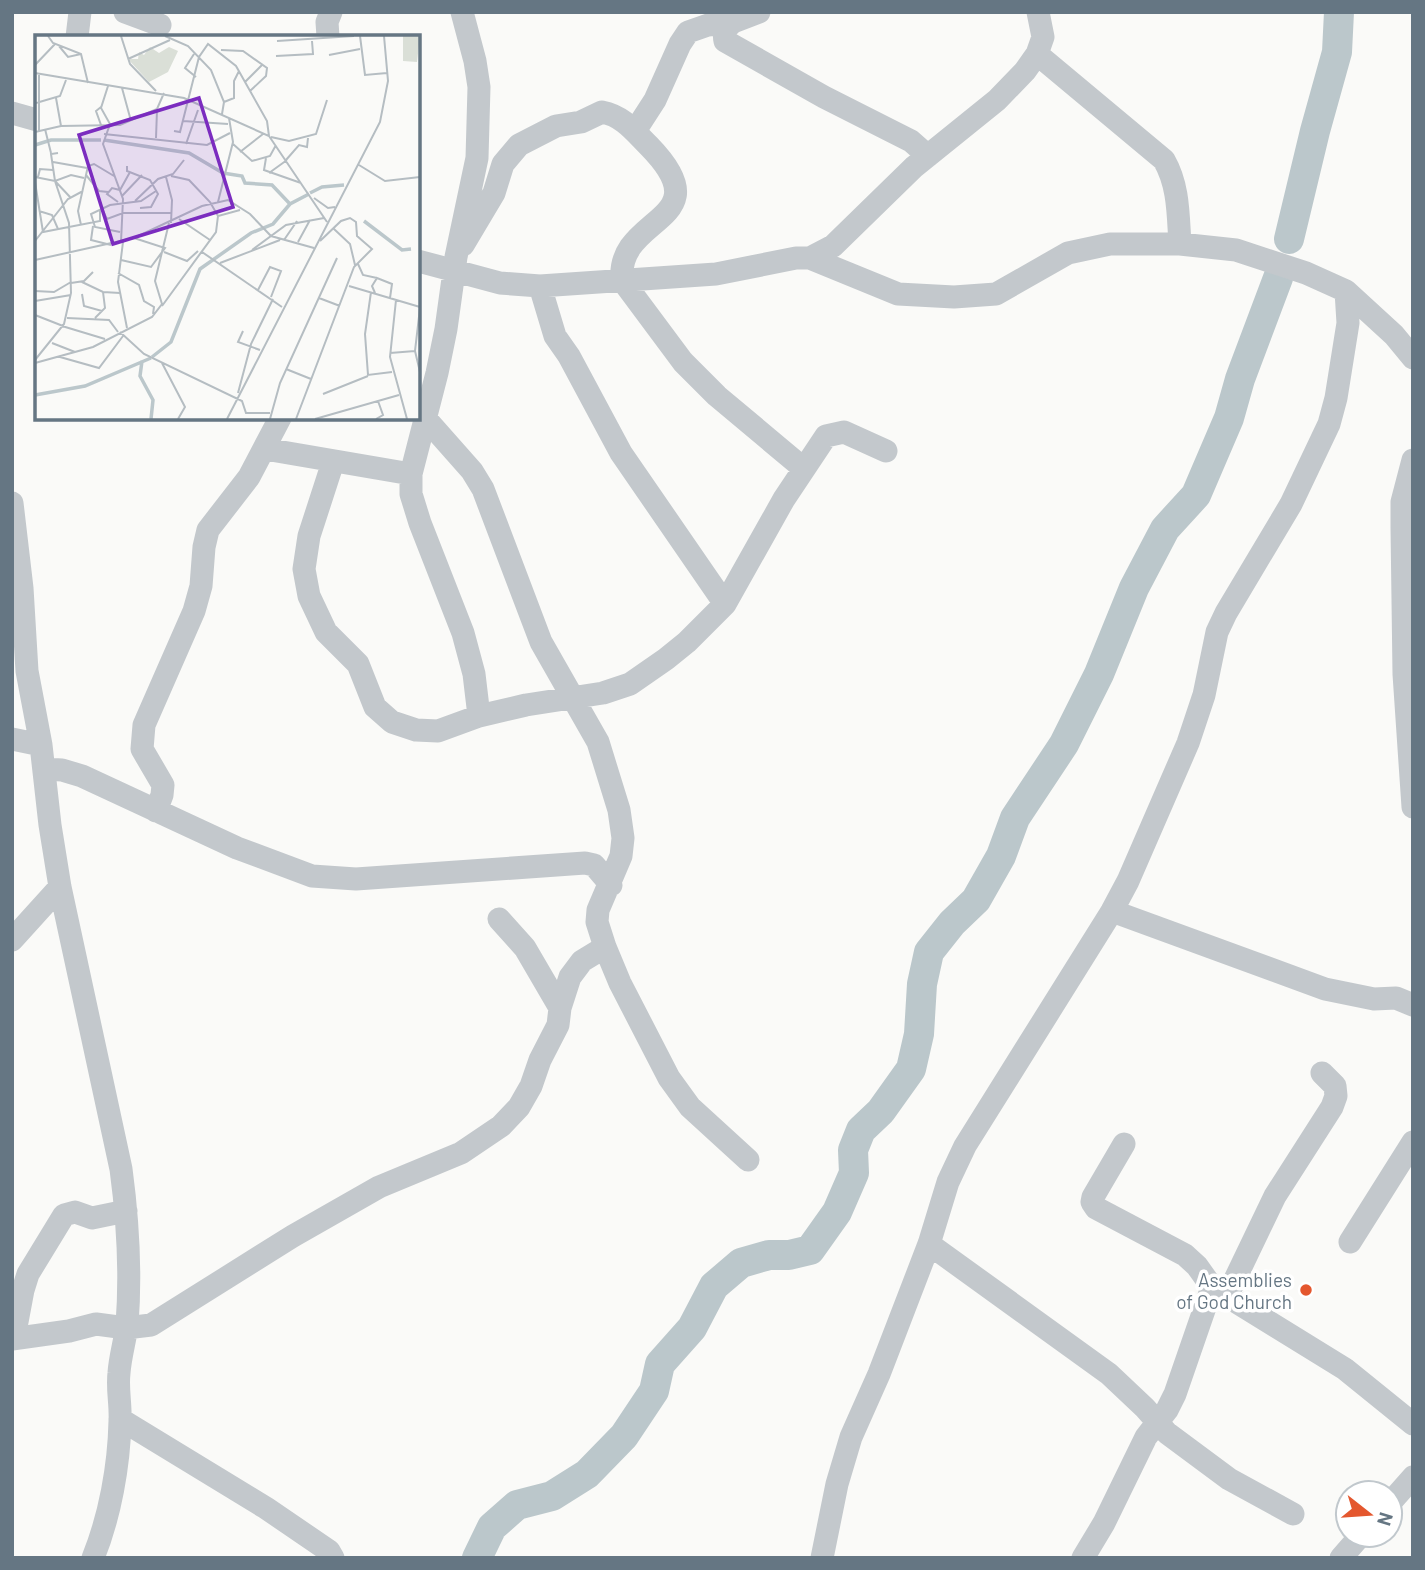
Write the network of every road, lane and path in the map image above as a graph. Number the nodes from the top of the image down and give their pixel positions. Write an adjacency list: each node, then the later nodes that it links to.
1 (80, 12): 9 (street)
2 (125, 12): 8 (street)
3 (331, 12): 10 (street)
4 (462, 12): 19 (street)
5 (759, 12): 7 (street)
6 (1038, 12): 11 (street)
7 (733, 22): 14 (street); 15 (street)
8 (160, 25)
9 (77, 35)
10 (328, 35)
11 (1037, 54): 15 (street); 16 (street)
12 (12, 113): 13 (street)
13 (35, 119)
14 (635, 131): 19 (street); 20 (street)
15 (928, 156): 17 (street)
16 (1180, 244): 17 (street); 22 (street)
17 (810, 258): 20 (street)
18 (420, 261): 19 (street)
19 (455, 264): 21 (street); 24 (street)
20 (622, 280): 21 (street); 30 (street)
21 (540, 286): 33 (street)
22 (1346, 291): 23 (street); 44 (street)
23 (1413, 358)
24 (426, 419): 31 (street); 35 (street)
25 (279, 420): 26 (street)
26 (265, 449): 29 (street); 41 (street)
27 (886, 451): 30 (street)
28 (1413, 460): 34 (street)
29 (333, 462): 31 (street); 36 (street)
30 (803, 468): 33 (street)
31 (411, 474): 36 (street)
32 (12, 503): 38 (street)
33 (725, 604): 35 (street)
34 (1408, 673): 40 (street)
35 (574, 699): 36 (street); 42 (street)
36 (479, 716)
37 (12, 739): 38 (street)
38 (41, 745): 39 (street)
39 (44, 769): 41 (street); 43 (street)
40 (1413, 807)
41 (156, 811): 42 (street)
42 (611, 884): 47 (street)
43 (60, 887): 46 (street); 54 (street)
44 (1112, 911): 48 (street); 56 (street)
45 (499, 919): 49 (street)
46 (12, 940)
47 (605, 947): 49 (street); 53 (street)
48 (1413, 1005)
49 (560, 1008): 58 (street)
50 (1322, 1073): 57 (street)
51 (1413, 1142): 55 (street)
52 (1124, 1143): 57 (street)
53 (748, 1160)
54 (126, 1211): 58 (street); 59 (street)
55 (1350, 1242)
56 (929, 1244): 61 (street); 66 (street)
57 (1219, 1292): 61 (street); 62 (street)
58 (126, 1328): 59 (street); 60 (street)
59 (13, 1339)
60 (120, 1419): 64 (street); 65 (street)
61 (1156, 1423): 63 (street); 67 (street)
62 (1413, 1424)
63 (1293, 1514)
64 (93, 1558)
65 (333, 1558)
66 (822, 1558)
67 (1083, 1558)

